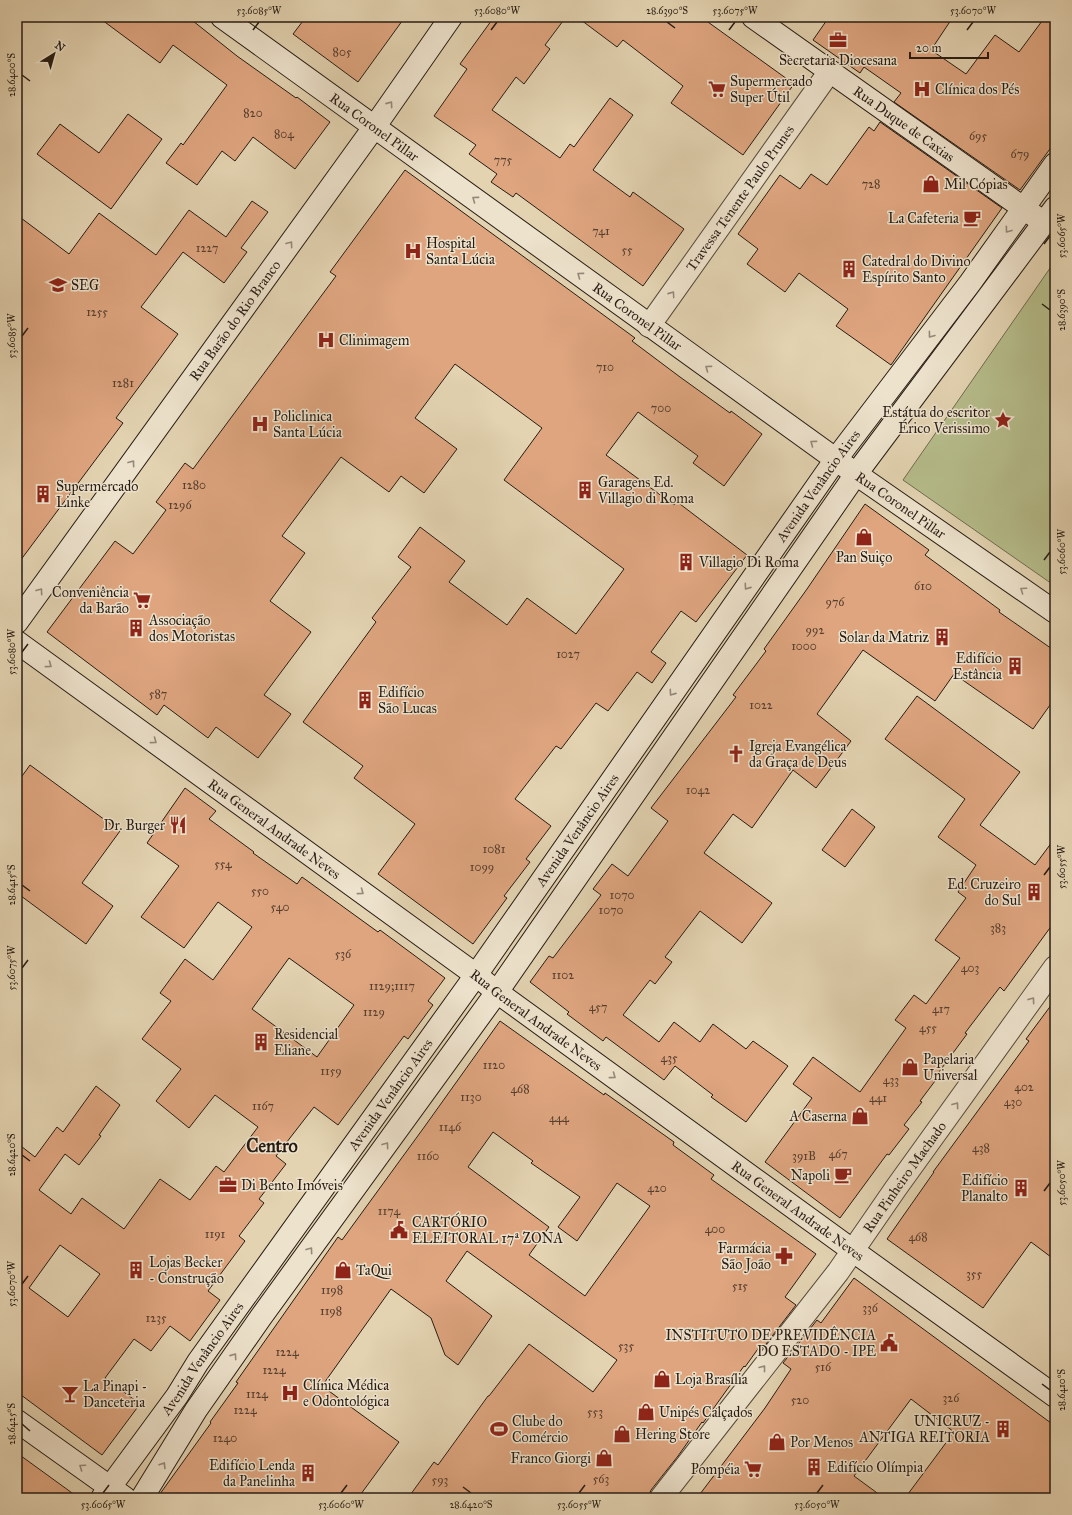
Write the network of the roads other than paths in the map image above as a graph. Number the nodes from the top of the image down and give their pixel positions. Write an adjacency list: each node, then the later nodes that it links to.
1 (222, 17): 5 (main road, Rua Coronel Pillar)
2 (451, 17): 5 (main road, Rua Barão do Rio Branco, one-way to 2)
3 (753, 17): 4 (main road, Rua Duque de Caxias)
4 (830, 71): 7 (main road, Rua Duque de Caxias); 9 (main road, Travessa Tenente Paulo Prunes, one-way to 4)
5 (375, 126): 9 (main road, Rua Coronel Pillar, one-way to 5); 13 (main road, Rua Barão do Rio Branco, one-way to 5)
6 (1055, 164): 7 (main road, Avenida Venâncio Aires)
7 (1024, 208): 8 (main road, Rua Duque de Caxias); 10 (main road, Avenida Venâncio Aires, one-way to 10)
8 (1051, 220): 11 (main road, Avenida Venâncio Aires)
9 (649, 326): 10 (main road, Rua Coronel Pillar, one-way to 9)
10 (836, 459): 11 (main road, Rua Coronel Pillar); 16 (main road, Avenida Venâncio Aires, one-way to 16)
11 (856, 474): 12 (main road, Rua Coronel Pillar, one-way to 11); 17 (main road, Avenida Venâncio Aires)
12 (1055, 612)
13 (17, 622)
14 (17, 642): 16 (main road, Rua General Andrade Neves, one-way to 16)
15 (1055, 967): 18 (main road, Rua Pinheiro Machado, one-way to 15)
16 (476, 975): 17 (main road, Rua General Andrade Neves); 19 (main road, Avenida Venâncio Aires)
17 (497, 992): 18 (main road, Rua General Andrade Neves, one-way to 18); 20 (main road, Avenida Venâncio Aires, one-way to 17)
18 (852, 1250): 22 (main road, Rua General Andrade Neves); 27 (main road, Rua Pinheiro Machado, one-way to 18)
19 (241, 1304): 20 (main road); 21 (main road, Avenida Venâncio Aires)
20 (261, 1317): 23 (main road, Avenida Venâncio Aires, one-way to 20)
21 (177, 1396): 23 (main road); 25 (main road, Avenida Venâncio Aires)
22 (1055, 1396)
23 (196, 1410): 26 (main road, Avenida Venâncio Aires, one-way to 23)
24 (17, 1421): 25 (main road, one-way to 24)
25 (113, 1494)
26 (142, 1498)
27 (661, 1498)

